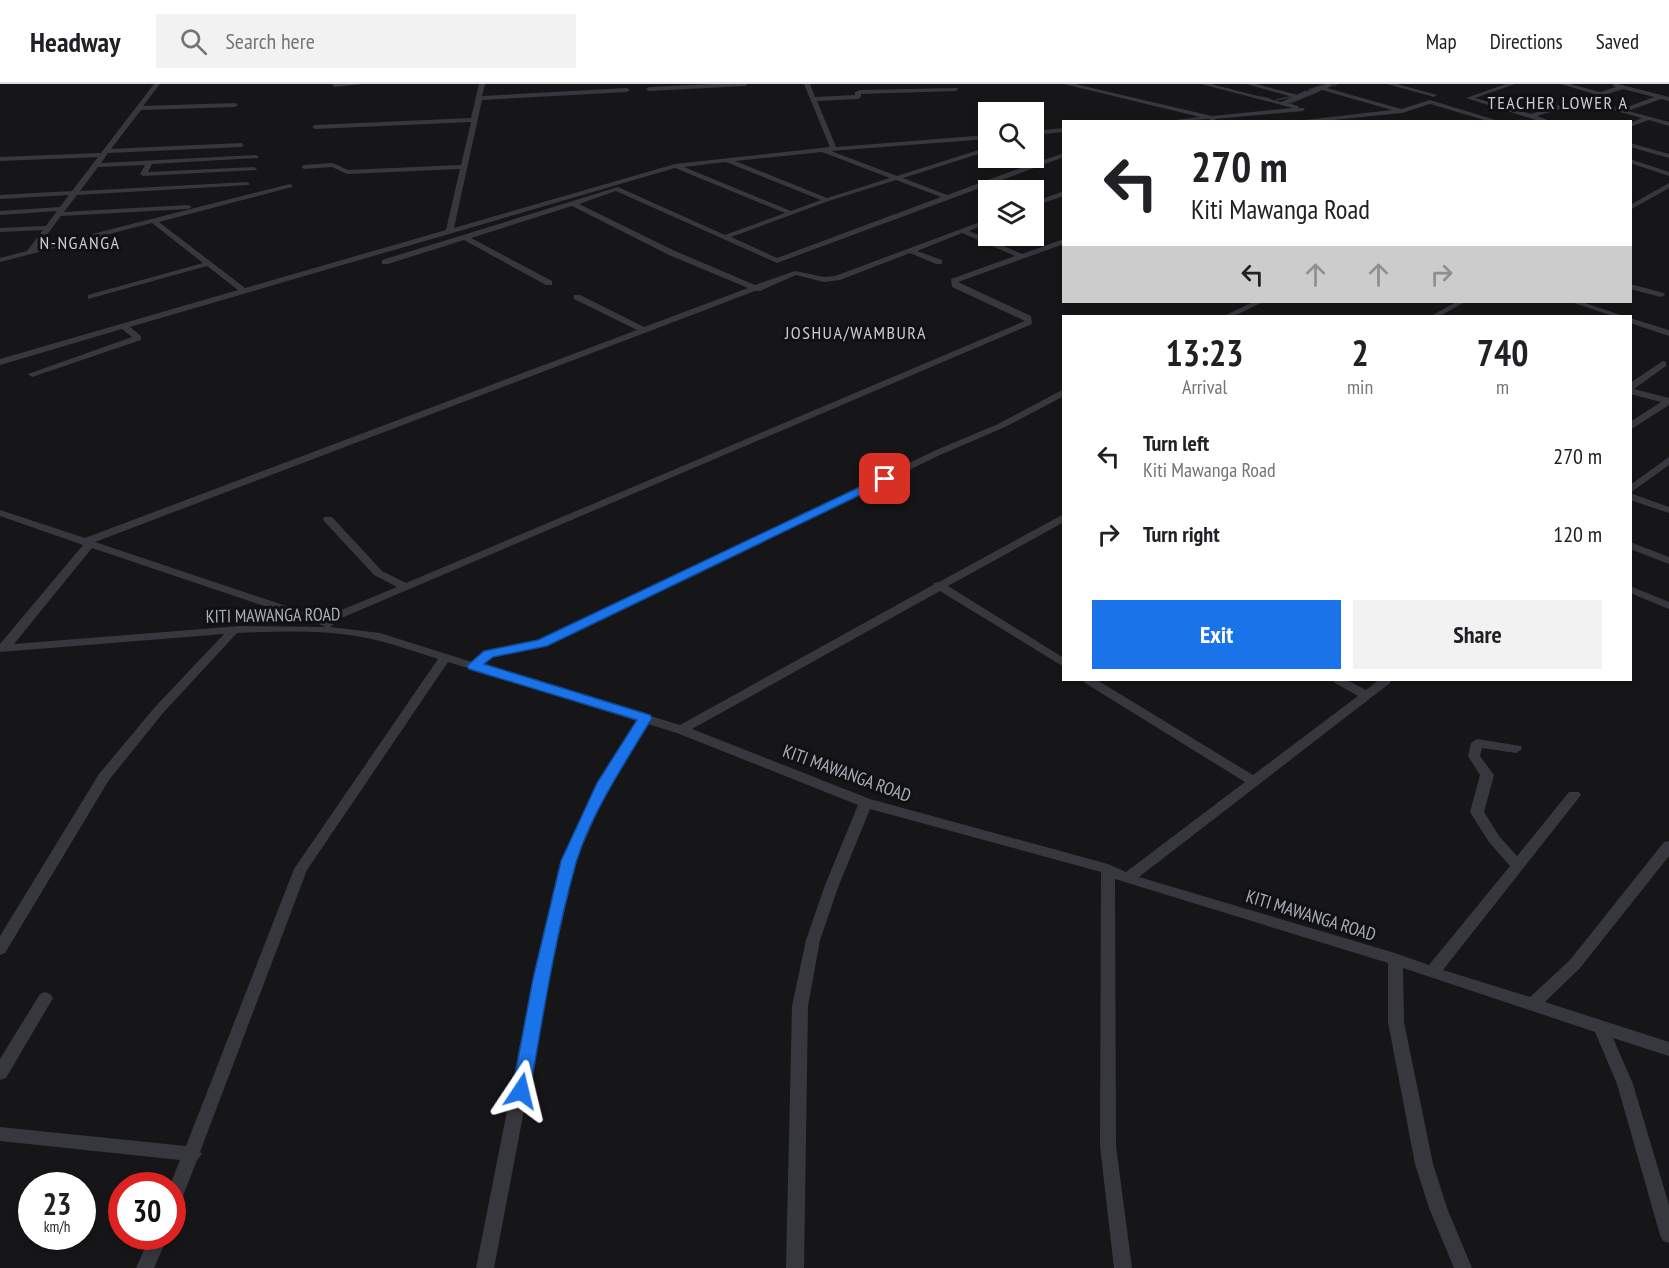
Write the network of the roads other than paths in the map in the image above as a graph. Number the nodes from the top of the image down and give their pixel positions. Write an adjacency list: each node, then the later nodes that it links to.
1 (157, 84): 29 (street)
2 (360, 84): 13 (street)
3 (482, 84): 23 (street)
4 (745, 84): 16 (street)
5 (807, 84): 24 (street)
6 (1067, 84): 36 (street)
7 (1204, 84): 27 (street)
8 (1249, 84): 21 (street)
9 (1390, 84): 20 (street)
10 (1512, 84): 33 (street)
11 (1564, 84): 19 (street)
12 (1613, 84): 15 (street)
13 (333, 85)
14 (1327, 85): 21 (street); 31 (street)
15 (1622, 87): 19 (street); 22 (street)
16 (649, 89)
17 (956, 89): 24 (street)
18 (627, 90): 23 (street)
19 (1600, 94): 26 (street)
20 (1434, 95)
21 (1299, 97): 27 (street)
22 (1661, 97): 25 (street); 32 (street)
23 (479, 98): 38 (street)
24 (813, 99): 52 (street)
25 (1669, 99)
26 (1584, 100): 32 (street); 33 (street)
27 (1283, 103): 30 (street)
28 (235, 105): 29 (street)
29 (139, 108): 55 (street)
30 (1303, 109): 34 (street); 37 (street)
31 (1402, 111): 37 (street); 42 (street)
32 (1621, 111): 35 (street)
33 (1532, 116): 43 (street)
34 (1221, 117): 36 (street); 40 (street)
35 (1649, 118): 44 (street); 45 (street)
36 (1210, 119): 39 (street)
37 (1322, 119): 41 (street)
38 (474, 120): 46 (street); 68 (street)
39 (1194, 120)
40 (1232, 120)
41 (1312, 120)
42 (1492, 120)
43 (1544, 120)
44 (1632, 124)
45 (1669, 124)
46 (315, 127)
47 (1062, 130): 48 (street)
48 (1044, 132)
49 (978, 138): 52 (street)
50 (241, 144): 55 (street)
51 (1632, 146): 54 (street)
52 (834, 149): 53 (street)
53 (821, 150): 62 (street); 73 (street)
54 (1648, 150): 58 (street); 60 (street)
55 (105, 153): 61 (street); 66 (street)
56 (978, 153): 73 (street)
57 (1062, 156): 64 (street)
58 (1669, 156)
59 (256, 157): 65 (street)
60 (1632, 158)
61 (0, 159)
62 (724, 159): 69 (street); 82 (street)
63 (1632, 160): 72 (street)
64 (1044, 162)
65 (149, 163): 66 (street); 71 (street)
66 (95, 165): 78 (street)
67 (304, 167): 68 (street)
68 (463, 167): 95 (street)
69 (679, 168): 77 (street); 90 (street); 95 (street)
70 (1028, 168): 81 (street)
71 (254, 169)
72 (1669, 174)
73 (895, 179): 81 (street); 82 (street)
74 (247, 184): 78 (street)
75 (1669, 185): 86 (street)
76 (290, 186): 85 (street)
77 (618, 189): 84 (street); 97 (street)
78 (75, 193): 80 (street); 88 (street)
79 (1062, 194): 83 (street)
80 (0, 197)
81 (948, 197): 97 (street)
82 (827, 200): 90 (street)
83 (1044, 200)
84 (573, 204): 98 (street); 109 (street)
85 (213, 206): 87 (street); 91 (street)
86 (1632, 207)
87 (154, 209): 88 (street); 91 (street)
88 (60, 212): 89 (street); 93 (street)
89 (0, 213)
90 (791, 213): 97 (street)
91 (151, 222): 101 (street); 106 (street)
92 (978, 225): 96 (street)
93 (48, 228): 94 (street); 101 (street)
94 (0, 230)
95 (450, 230): 110 (street)
96 (963, 231): 100 (street); 102 (street)
97 (725, 237)
98 (466, 238): 104 (street); 107 (street)
99 (1062, 242): 102 (street)
100 (911, 251): 105 (street); 109 (street)
101 (30, 252): 103 (street)
102 (1021, 256): 143 (street)
103 (0, 260)
104 (385, 262)
105 (939, 262)
106 (207, 264): 110 (street); 112 (street)
107 (549, 283)
108 (1632, 287): 111 (street)
109 (757, 289): 122 (street)
110 (244, 291): 121 (street)
111 (1661, 295)
112 (91, 297)
113 (577, 297): 122 (street)
114 (1257, 303): 117 (street)
115 (1459, 303): 118 (street)
116 (1578, 303): 119 (street)
117 (1230, 315)
118 (1437, 315)
119 (1617, 315)
120 (1632, 321): 123 (street)
121 (124, 327): 124 (street); 126 (street)
122 (645, 331): 139 (street)
123 (1669, 333)
124 (0, 362)
125 (1663, 364): 127 (street)
126 (32, 374)
127 (1632, 388)
128 (1632, 391): 130 (street)
129 (1062, 393): 152 (street)
130 (1668, 401): 131 (street)
131 (1632, 426)
132 (1669, 460): 133 (street)
133 (1632, 488)
134 (1632, 497): 135 (street)
135 (1669, 510)
136 (0, 513): 139 (street)
137 (1062, 518): 142 (street)
138 (328, 519): 143 (street)
139 (86, 543): 146 (street); 149 (street)
140 (1632, 546): 141 (street)
141 (1669, 561)
142 (938, 585): 151 (street); 158 (street)
143 (406, 587): 146 (street)
144 (1632, 590): 145 (street)
145 (1669, 606)
146 (322, 622): 147 (street)
147 (348, 631): 148 (street, KITI MAWANGA ROAD); 150 (street, KITI MAWANGA ROAD)
148 (232, 632): 149 (street, KITI MAWANGA ROAD); 167 (street)
149 (3, 647)
150 (445, 657): 152 (street, KITI MAWANGA ROAD); 176 (street)
151 (1062, 662)
152 (474, 666): 157 (street, KITI MAWANGA ROAD)
153 (1091, 681): 160 (street)
154 (1341, 681): 156 (street)
155 (1385, 681): 156 (street)
156 (1366, 695): 160 (street)
157 (645, 718): 158 (street, KITI MAWANGA ROAD); 181 (street)
158 (681, 730): 162 (street, KITI MAWANGA ROAD)
159 (1516, 749): 164 (street)
160 (1253, 781): 166 (street)
161 (1574, 795): 164 (street)
162 (866, 803): 165 (street, KITI MAWANGA ROAD); 182 (street)
163 (1669, 846): 171 (street)
164 (1518, 866): 169 (street)
165 (1108, 869): 166 (street, KITI MAWANGA ROAD); 183 (street)
166 (1127, 879): 168 (street, KITI MAWANGA ROAD)
167 (0, 949)
168 (1395, 959): 169 (street, KITI MAWANGA ROAD); 184 (street)
169 (1432, 974): 171 (street, KITI MAWANGA ROAD)
170 (45, 998): 174 (street)
171 (1533, 1004): 172 (street, KITI MAWANGA ROAD)
172 (1602, 1030): 173 (street, KITI MAWANGA ROAD); 178 (street)
173 (1669, 1049)
174 (0, 1073)
175 (0, 1134): 176 (street)
176 (193, 1154): 177 (street)
177 (185, 1172)
178 (1669, 1235)
179 (153, 1250): 180 (street)
180 (145, 1268)
181 (485, 1268)
182 (795, 1268)
183 (1123, 1268)
184 (1463, 1268)

